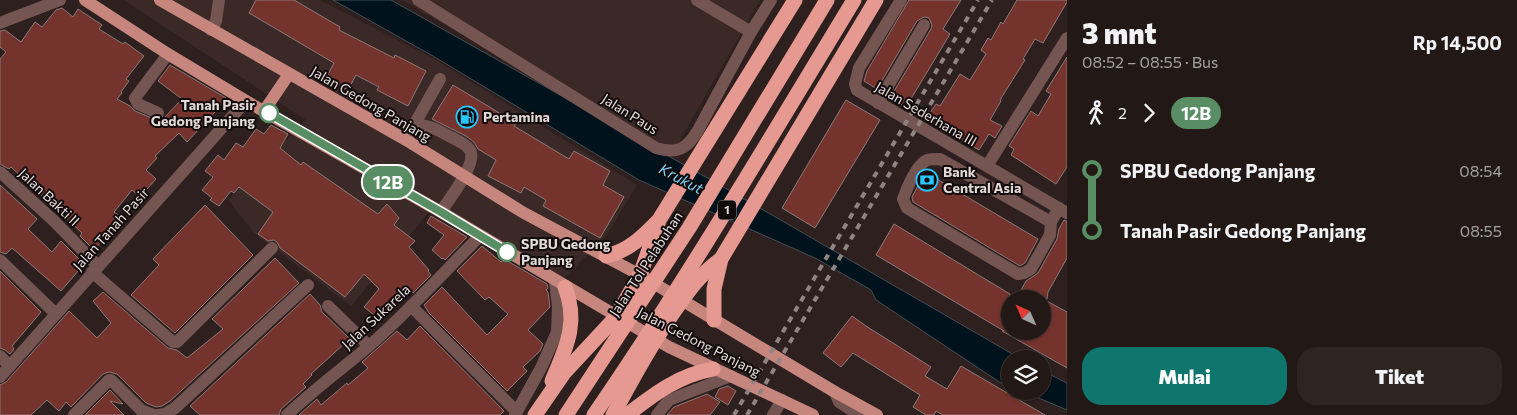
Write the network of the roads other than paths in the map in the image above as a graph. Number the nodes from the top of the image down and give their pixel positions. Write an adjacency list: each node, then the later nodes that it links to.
1 (60, 0): 13 (street)
2 (85, 0): 18 (main road, Jalan Gedong Panjang)
3 (160, 0): 15 (main road, Jalan Gedong Panjang)
4 (219, 0): 15 (street)
5 (418, 0): 16 (street, Jalan Paus)
6 (697, 0): 16 (street)
7 (771, 0): 16 (street, Jalan Paus)
8 (795, 0): 34 (highway)
9 (827, 0): 66 (highway, Jalan Tol Pelabuhan / 1, bridge)
10 (854, 0): 67 (highway, 1, bridge)
11 (876, 0): 39 (highway)
12 (901, 0): 22 (street, Jalan Sederhana III)
13 (0, 23)
14 (924, 25): 22 (street)
15 (211, 30): 19 (main road, Jalan Gedong Panjang)
16 (751, 32)
17 (1067, 38): 29 (street)
18 (168, 54): 21 (main road, Jalan Gedong Panjang); 24 (street)
19 (289, 74): 23 (main road); 26 (main road, Jalan Gedong Panjang)
20 (440, 80): 25 (street)
21 (246, 101): 23 (main road, Jalan Gedong Panjang); 41 (street, Jalan Tanah Pasir)
22 (878, 103): 27 (street, Jalan Sederhana III)
23 (264, 111): 33 (main road, Jalan Gedong Panjang)
24 (158, 113)
25 (414, 125): 26 (street); 31 (street)
26 (406, 140): 31 (main road, Jalan Gedong Panjang)
27 (949, 144): 28 (street); 29 (street, Jalan Sederhana III)
28 (940, 159): 35 (street); 35 (street)
29 (987, 166): 32 (street, Jalan Sederhana III)
30 (0, 172): 41 (street, Jalan Bakti II)
31 (465, 176): 33 (street); 38 (main road, Jalan Gedong Panjang)
32 (1063, 211): 35 (street)
33 (441, 212): 36 (main road, Jalan Gedong Panjang)
34 (662, 217): 38 (highway); 42 (highway)
35 (1051, 222)
36 (480, 236): 43 (main road, Jalan Gedong Panjang); 47 (street, Jalan Sukarela)
37 (272, 248): 41 (street, Jalan Bakti II)
38 (606, 256): 42 (main road, Jalan Gedong Panjang)
39 (723, 256): 45 (highway); 50 (highway)
40 (0, 260): 48 (street)
41 (95, 269): 48 (street, Jalan Tanah Pasir)
42 (640, 275): 45 (main road, Jalan Gedong Panjang); 49 (highway)
43 (560, 284): 49 (main road, Jalan Gedong Panjang); 60 (highway); 61 (street)
44 (308, 285): 64 (street)
45 (681, 301): 50 (main road, Jalan Gedong Panjang); 51 (highway)
46 (328, 306): 52 (street)
47 (411, 306): 52 (street, Jalan Sukarela); 61 (street)
48 (56, 314): 54 (street, Jalan Tanah Pasir)
49 (616, 317): 51 (main road, Jalan Gedong Panjang); 60 (highway)
50 (714, 320): 58 (main road, Jalan Gedong Panjang)
51 (655, 339): 55 (main road, Jalan Gedong Panjang); 68 (highway)
52 (369, 346): 65 (street, Jalan Sukarela)
53 (0, 356): 54 (street)
54 (10, 366): 57 (street, Jalan Tanah Pasir)
55 (713, 369): 56 (main road, Jalan Gedong Panjang); 69 (highway)
56 (731, 376): 59 (main road, Jalan Gedong Panjang); 70 (street)
57 (0, 377)
58 (835, 392): 73 (street); 74 (main road, Jalan Gedong Panjang)
59 (782, 400): 71 (street); 72 (main road, Jalan Gedong Panjang)
60 (538, 410)
61 (516, 414)
62 (74, 415): 63 (street)
63 (154, 415)
64 (158, 415)
65 (287, 415)
66 (566, 415)
67 (594, 415)
68 (613, 415)
69 (627, 415)
70 (656, 415)
71 (773, 415)
72 (812, 415)
73 (859, 415)
74 (877, 415)

